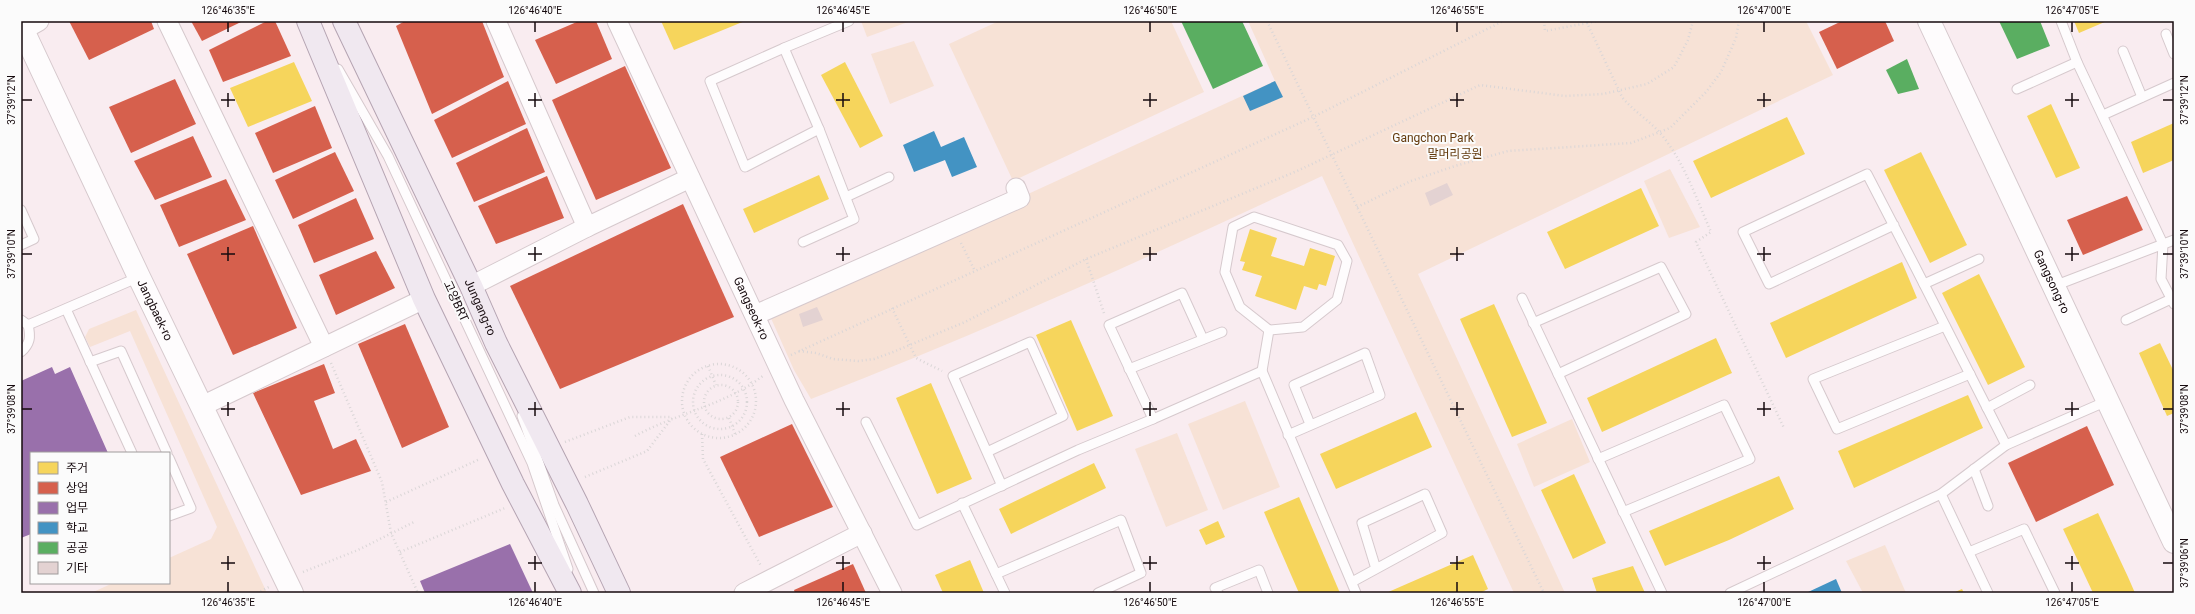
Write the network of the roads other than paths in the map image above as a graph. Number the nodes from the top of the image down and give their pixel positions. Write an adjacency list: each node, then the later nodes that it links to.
1 (167, 21): 51 (street)
2 (308, 21): 39 (main road)
3 (311, 21): 88 (lane, 고양BRT)
4 (344, 21): 36 (main road, Jungang-ro)
5 (496, 21): 28 (street)
6 (617, 21): 23 (street, Gangseok-ro)
7 (849, 21): 12 (lane)
8 (1929, 21): 37 (street, Gangsong-ro)
9 (2061, 21): 16 (lane)
10 (28, 25): 14 (street, Jangbaek-ro)
11 (2166, 34): 15 (lane)
12 (784, 48): 21 (lane); 21 (lane)
13 (2123, 51): 19 (lane)
14 (26, 52): 34 (street, Jangbaek-ro)
15 (2174, 54)
16 (2077, 62): 18 (lane); 20 (lane)
17 (2174, 83): 19 (lane)
18 (2017, 89)
19 (2142, 98): 20 (lane)
20 (2103, 115): 31 (lane)
21 (820, 129): 25 (lane)
22 (889, 176): 25 (lane)
23 (690, 178): 28 (street); 42 (street, Gangseok-ro)
24 (1016, 188): 42 (street)
25 (846, 197): 30 (lane)
26 (21, 210): 32 (lane)
27 (1894, 225): 27 (lane); 35 (lane)
28 (586, 227): 36 (street)
29 (2174, 240): 31 (lane)
30 (803, 242)
31 (2163, 244): 37 (lane); 40 (lane)
32 (21, 245)
33 (1979, 259): 35 (lane)
34 (139, 277): 41 (lane); 60 (street, Jangbaek-ro)
35 (1924, 284): 46 (lane)
36 (471, 286): 50 (main road, Jungang-ro)
37 (2052, 286): 59 (street, Gangsong-ro)
38 (1522, 298): 45 (lane)
39 (424, 299): 51 (street); 87 (main road)
40 (2173, 302): 43 (lane)
41 (66, 309): 44 (lane); 53 (lane)
42 (755, 315): 79 (street, Gangseok-ro)
43 (2126, 320)
44 (24, 323): 52 (lane)
45 (1533, 323): 56 (lane); 56 (lane)
46 (1945, 326): 57 (lane); 57 (lane)
47 (1269, 330): 47 (lane); 55 (lane)
48 (1222, 332): 49 (lane)
49 (1203, 339): 54 (lane); 54 (lane)
50 (496, 343): 89 (lane); 90 (main road, Jungang-ro)
51 (324, 347): 60 (street)
52 (21, 352)
53 (90, 362): 67 (lane); 68 (lane)
54 (1129, 368): 62 (lane)
55 (1262, 371): 62 (lane); 65 (lane)
56 (1558, 374): 70 (lane)
57 (1970, 374): 61 (lane)
58 (2030, 385): 61 (lane)
59 (2107, 401): 66 (lane); 80 (street, Gangsong-ro)
60 (202, 406): 86 (street, Jangbaek-ro)
61 (1987, 408): 66 (lane)
62 (1153, 419): 73 (lane)
63 (866, 422): 75 (lane)
64 (1310, 424): 64 (lane); 65 (lane)
65 (1288, 435): 84 (lane)
66 (2006, 445): 72 (lane)
67 (132, 452)
68 (167, 452)
69 (987, 452): 69 (lane); 73 (lane)
70 (1598, 459): 77 (lane); 77 (lane)
71 (170, 460): 78 (lane)
72 (1974, 469): 74 (lane); 76 (lane)
73 (1002, 486): 75 (lane)
74 (1941, 494): 81 (lane); 99 (lane)
75 (962, 503): 83 (lane)
76 (1988, 506)
77 (1623, 512): 98 (lane)
78 (170, 516)
79 (862, 533): 85 (street); 92 (street, Gangseok-ro)
80 (2174, 542)
81 (1969, 552): 100 (lane); 101 (lane)
82 (1376, 569): 82 (lane); 84 (lane)
83 (996, 574): 93 (lane); 94 (lane)
84 (1352, 582): 97 (lane)
85 (772, 587): 91 (street)
86 (292, 593)
87 (570, 593)
88 (576, 593)
89 (594, 593)
90 (619, 593)
91 (744, 593)
92 (892, 593)
93 (1005, 593)
94 (1098, 593)
95 (1218, 593): 96 (lane)
96 (1268, 593)
97 (1356, 593)
98 (1662, 593)
99 (1730, 593)
100 (1988, 593)
101 (2055, 593)

